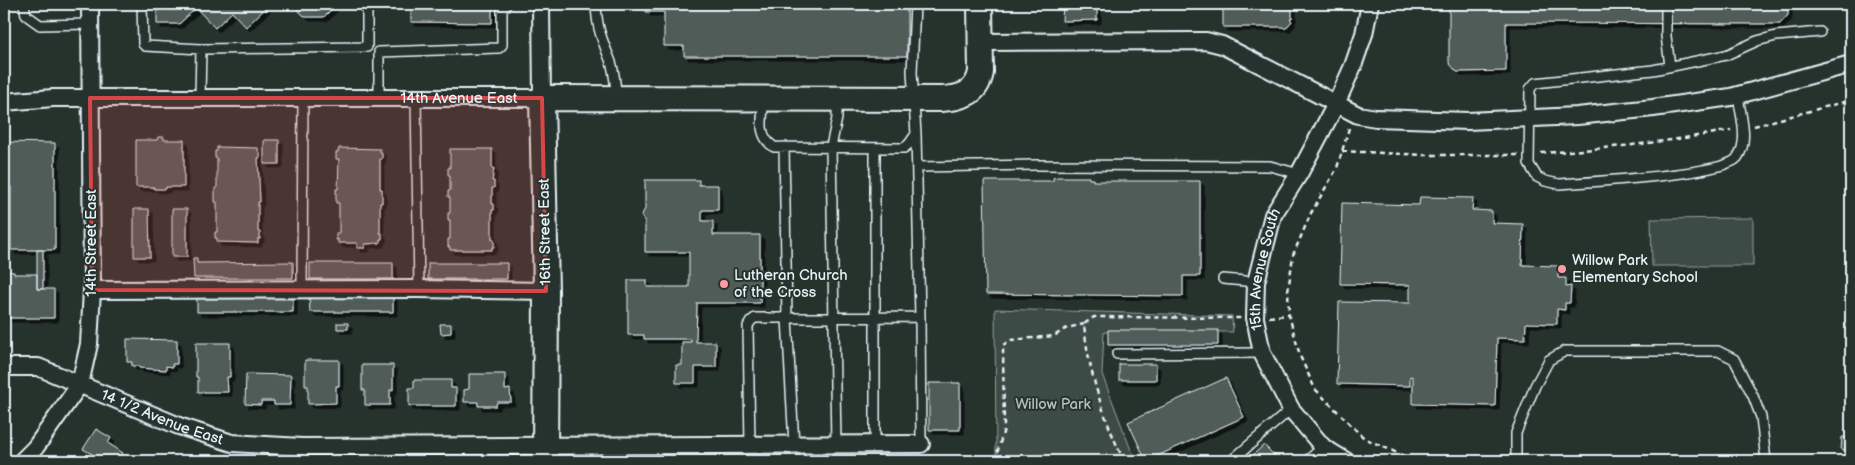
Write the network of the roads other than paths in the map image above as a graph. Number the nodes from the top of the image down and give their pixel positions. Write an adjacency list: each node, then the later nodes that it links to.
1 (24, 4): 12 (lane)
2 (90, 4): 12 (street, 14th Street East)
3 (142, 4): 16 (lane)
4 (367, 4): 15 (lane)
5 (507, 4): 17 (lane)
6 (541, 4): 26 (street, 16th Street East)
7 (596, 4): 27 (lane)
8 (915, 4): 30 (lane)
9 (980, 4): 14 (street, 14th Avenue East)
10 (1370, 4): 32 (street, 15th Avenue South)
11 (1666, 4): 19 (lane)
12 (91, 24): 23 (street, 14th Street East)
13 (1820, 32): 19 (lane)
14 (981, 42): 30 (street, 14th Avenue East); 32 (street)
15 (367, 47): 16 (lane); 17 (lane)
16 (201, 49): 21 (lane)
17 (379, 52): 24 (lane)
18 (1851, 64): 20 (street)
19 (1670, 66): 33 (lane)
20 (1738, 95): 33 (street); 33 (lane)
21 (200, 97): 22 (street, 14th Avenue East); 23 (street, 14th Avenue East)
22 (303, 97): 24 (street, 14th Avenue East); 44 (lane)
23 (90, 98): 31 (street, 14th Avenue East); 43 (street, 14th Street East)
24 (378, 98): 25 (street, 14th Avenue East)
25 (416, 98): 26 (street, 14th Avenue East); 42 (lane)
26 (542, 98): 27 (street, 14th Avenue East); 45 (street, 16th Street East)
27 (617, 98): 28 (street, 14th Avenue East)
28 (764, 98): 29 (street, 14th Avenue East); 35 (lane)
29 (837, 98): 30 (street, 14th Avenue East); 36 (lane)
30 (914, 98): 34 (lane)
31 (4, 102)
32 (1336, 104): 33 (street); 39 (street, 15th Avenue South)
33 (1528, 120)
34 (916, 134): 37 (lane); 38 (lane)
35 (784, 147): 36 (lane); 49 (lane)
36 (831, 147): 37 (lane); 46 (lane)
37 (875, 148): 47 (lane)
38 (917, 167): 39 (lane); 48 (lane)
39 (1299, 174): 41 (street, 15th Avenue South)
40 (1223, 279): 41 (lane)
41 (1256, 282): 50 (street, 15th Avenue South)
42 (419, 289): 44 (street); 45 (street)
43 (92, 290): 44 (street); 53 (street, 14th Street East)
44 (302, 290)
45 (546, 291): 61 (street, 16th Street East)
46 (833, 317): 47 (lane); 49 (lane); 56 (lane)
47 (875, 317): 48 (lane); 57 (lane)
48 (920, 317): 58 (lane)
49 (787, 318): 55 (lane); 59 (lane)
50 (1262, 353): 51 (lane); 54 (street, 15th Avenue South)
51 (1117, 354)
52 (4, 367): 53 (street, 14 1/2 Avenue East)
53 (80, 384): 61 (street, 14 1/2 Avenue East); 62 (street, 14th Street East)
54 (1291, 409): 60 (street, 15th Avenue South); 63 (lane)
55 (794, 444): 56 (street, 14 1/2 Avenue East); 59 (street, 14 1/2 Avenue East)
56 (836, 444): 57 (street, 14 1/2 Avenue East)
57 (875, 444): 58 (street, 14 1/2 Avenue East)
58 (921, 444)
59 (750, 445): 61 (street, 14 1/2 Avenue East)
60 (1323, 447): 64 (lane); 65 (street, 15th Avenue South)
61 (544, 454)
62 (22, 461)
63 (1231, 461)
64 (1308, 461)
65 (1346, 461)
66 (1516, 461): 67 (lane)
67 (1766, 461)

